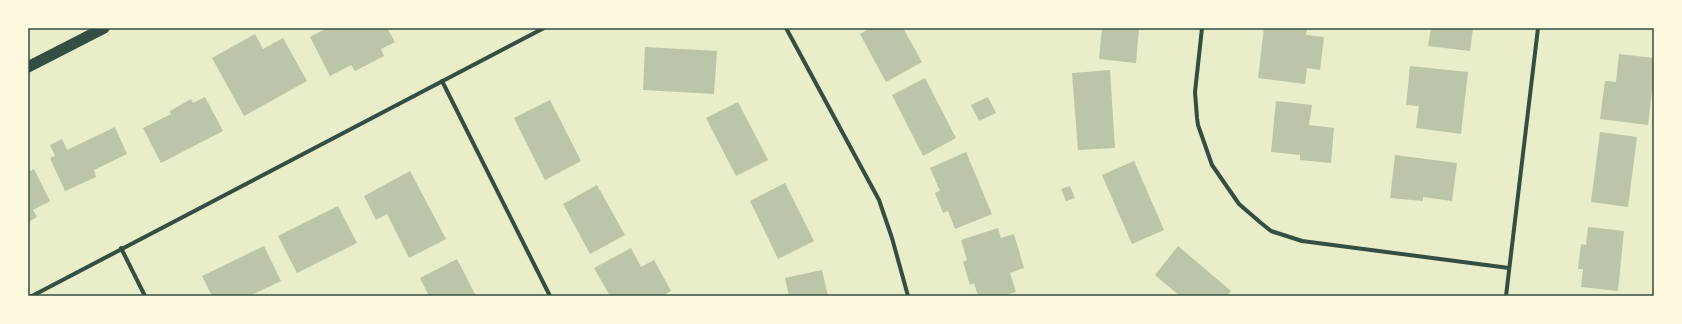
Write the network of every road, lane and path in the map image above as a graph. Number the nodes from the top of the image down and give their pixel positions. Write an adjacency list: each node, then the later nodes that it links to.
1 (104, 28): 6 (highway)
2 (544, 28): 7 (street)
3 (786, 28): 13 (street)
4 (1202, 28): 9 (street)
5 (1538, 28): 9 (street)
6 (28, 67)
7 (442, 81): 8 (street); 12 (street)
8 (121, 248): 10 (street); 11 (street)
9 (1509, 268): 14 (street)
10 (32, 296)
11 (145, 296)
12 (550, 296)
13 (908, 296)
14 (1506, 296)

